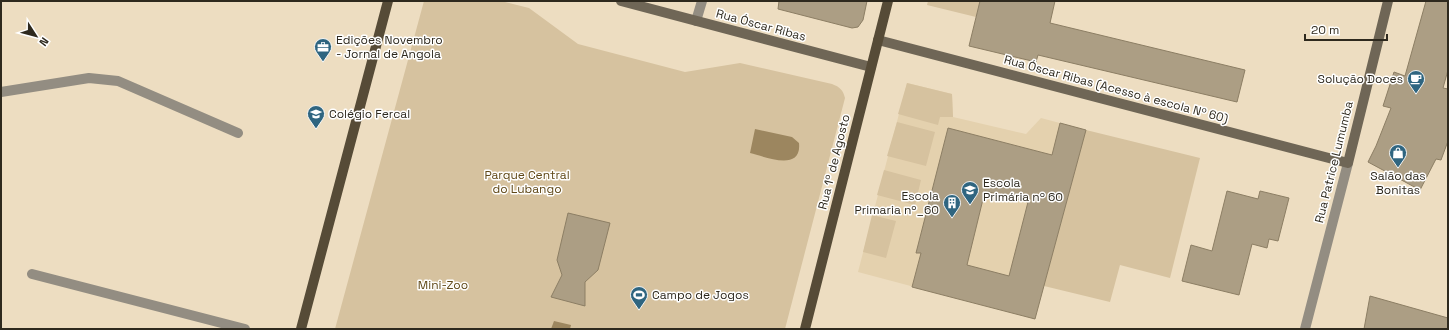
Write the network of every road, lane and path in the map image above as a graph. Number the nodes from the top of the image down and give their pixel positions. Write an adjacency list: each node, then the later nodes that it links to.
1 (388, 1): 14 (main road)
2 (621, 1): 6 (street, Rua Óscar Ribas)
3 (702, 1): 6 (street)
4 (888, 1): 7 (main road, Rua 1º de Agosto)
5 (1388, 1): 11 (street, Rua Patrice Lumumba)
6 (696, 21): 8 (street, Rua Óscar Ribas)
7 (878, 40): 8 (main road, Rua 1º de Agosto); 11 (street, Rua Óscar Ribas (Acesso à escola Nº 60))
8 (871, 67): 15 (main road, Rua 1º de Agosto)
9 (1, 92): 10 (street)
10 (238, 133)
11 (1348, 163): 16 (street, Rua Patrice Lumumba)
12 (32, 274): 13 (street)
13 (245, 329)
14 (301, 329)
15 (805, 329)
16 (1305, 329)

